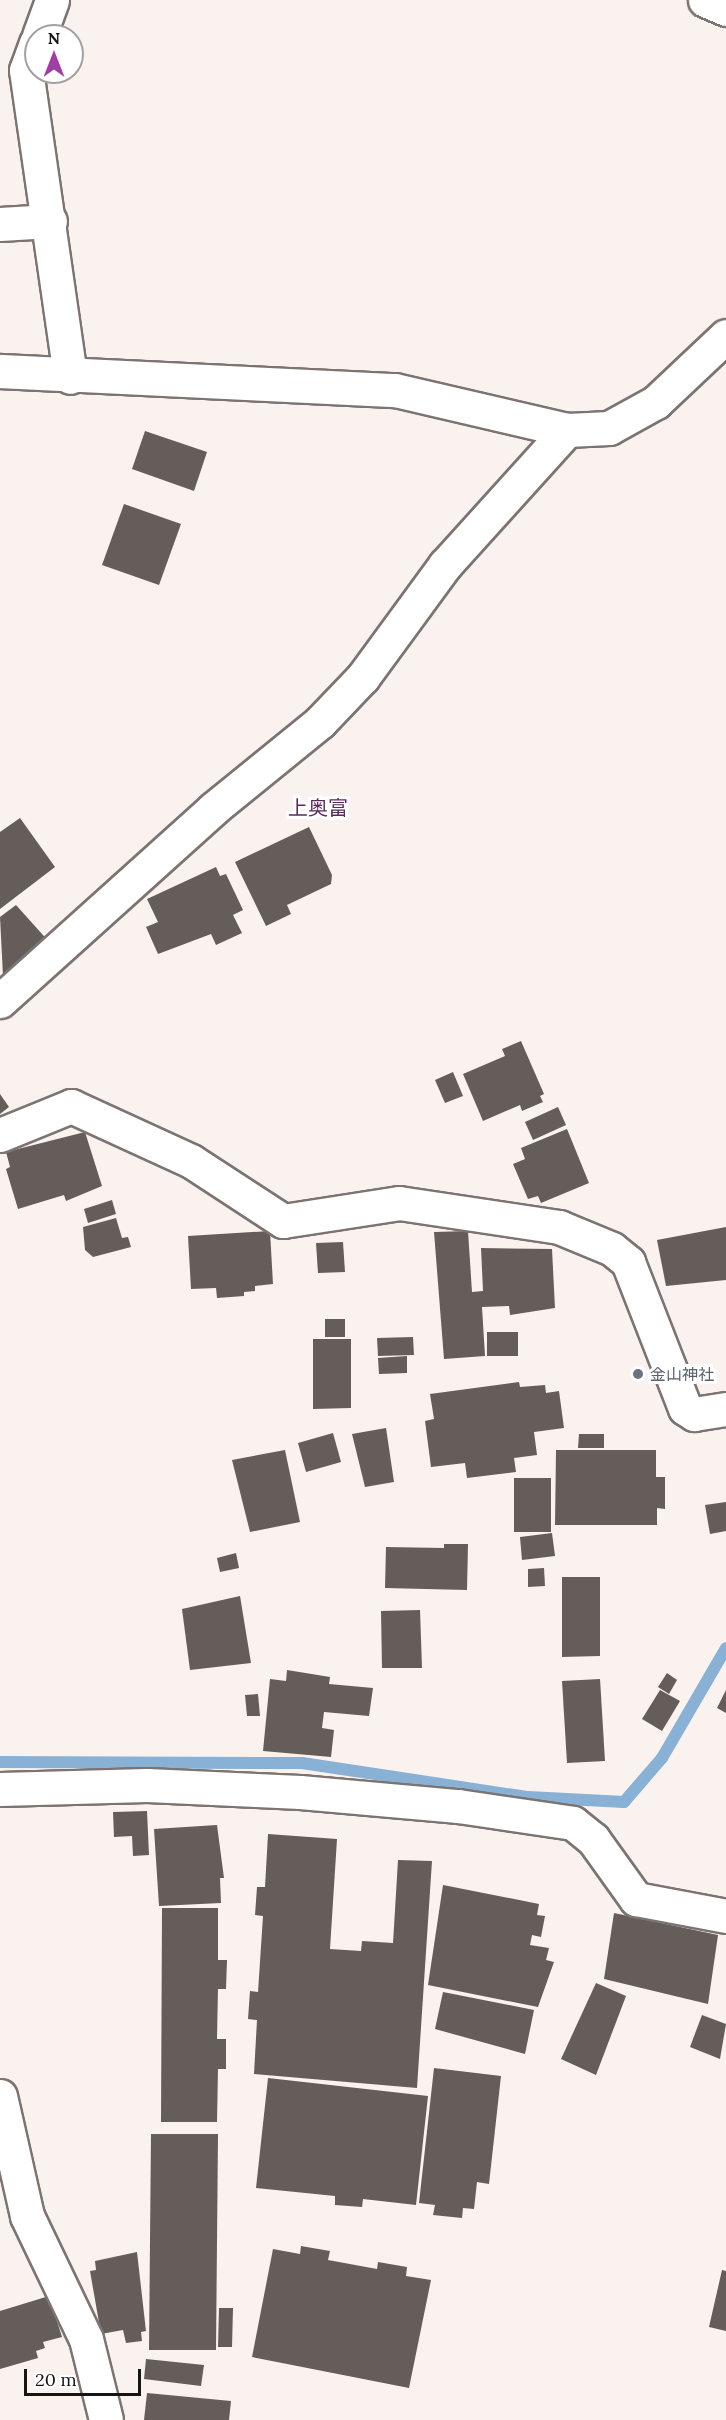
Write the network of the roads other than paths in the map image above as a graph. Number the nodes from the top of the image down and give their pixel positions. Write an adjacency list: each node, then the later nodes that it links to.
1 (52, 0): 4 (street)
2 (705, 0): 3 (street)
3 (726, 9)
4 (43, 24)
5 (28, 84): 6 (street)
6 (50, 221): 7 (street); 10 (street)
7 (0, 224)
8 (726, 336): 11 (street)
9 (0, 371): 10 (street)
10 (70, 377): 11 (street)
11 (567, 430): 12 (street)
12 (0, 1001)
13 (0, 1135): 14 (street)
14 (726, 1409)
15 (0, 1789): 16 (street)
16 (726, 1916)
17 (0, 2096): 18 (street)
18 (106, 2420)

